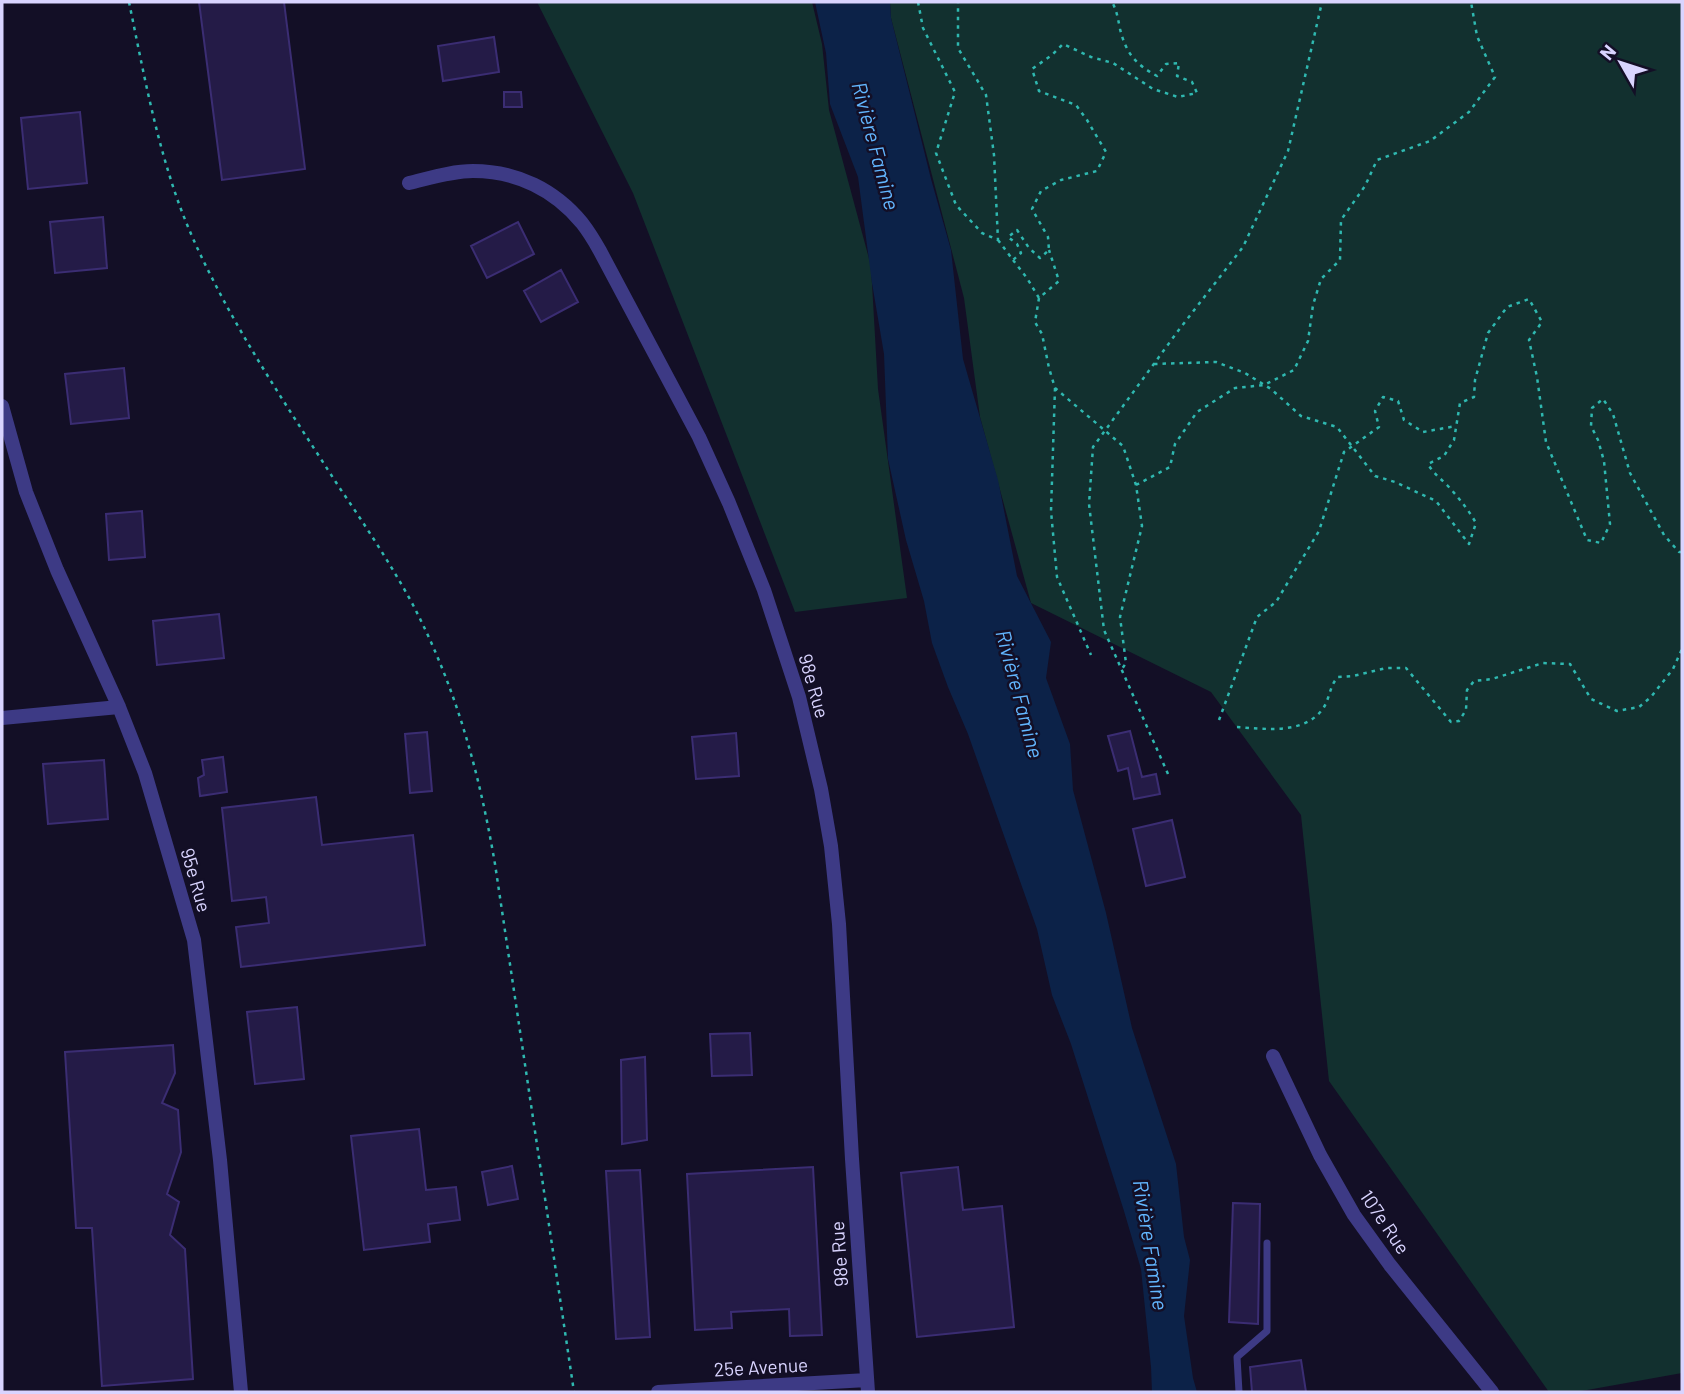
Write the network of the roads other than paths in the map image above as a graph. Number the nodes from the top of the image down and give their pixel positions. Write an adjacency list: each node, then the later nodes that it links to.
1 (409, 183): 7 (street, 98e Rue)
2 (2, 406): 3 (street, 95e Rue)
3 (119, 707): 4 (street); 8 (street, 95e Rue)
4 (2, 718)
5 (1273, 1056): 11 (street, 107e Rue)
6 (1267, 1243): 10 (lane)
7 (867, 1386): 9 (street, 25e Avenue)
8 (241, 1392)
9 (658, 1392)
10 (1239, 1392)
11 (1492, 1392)

